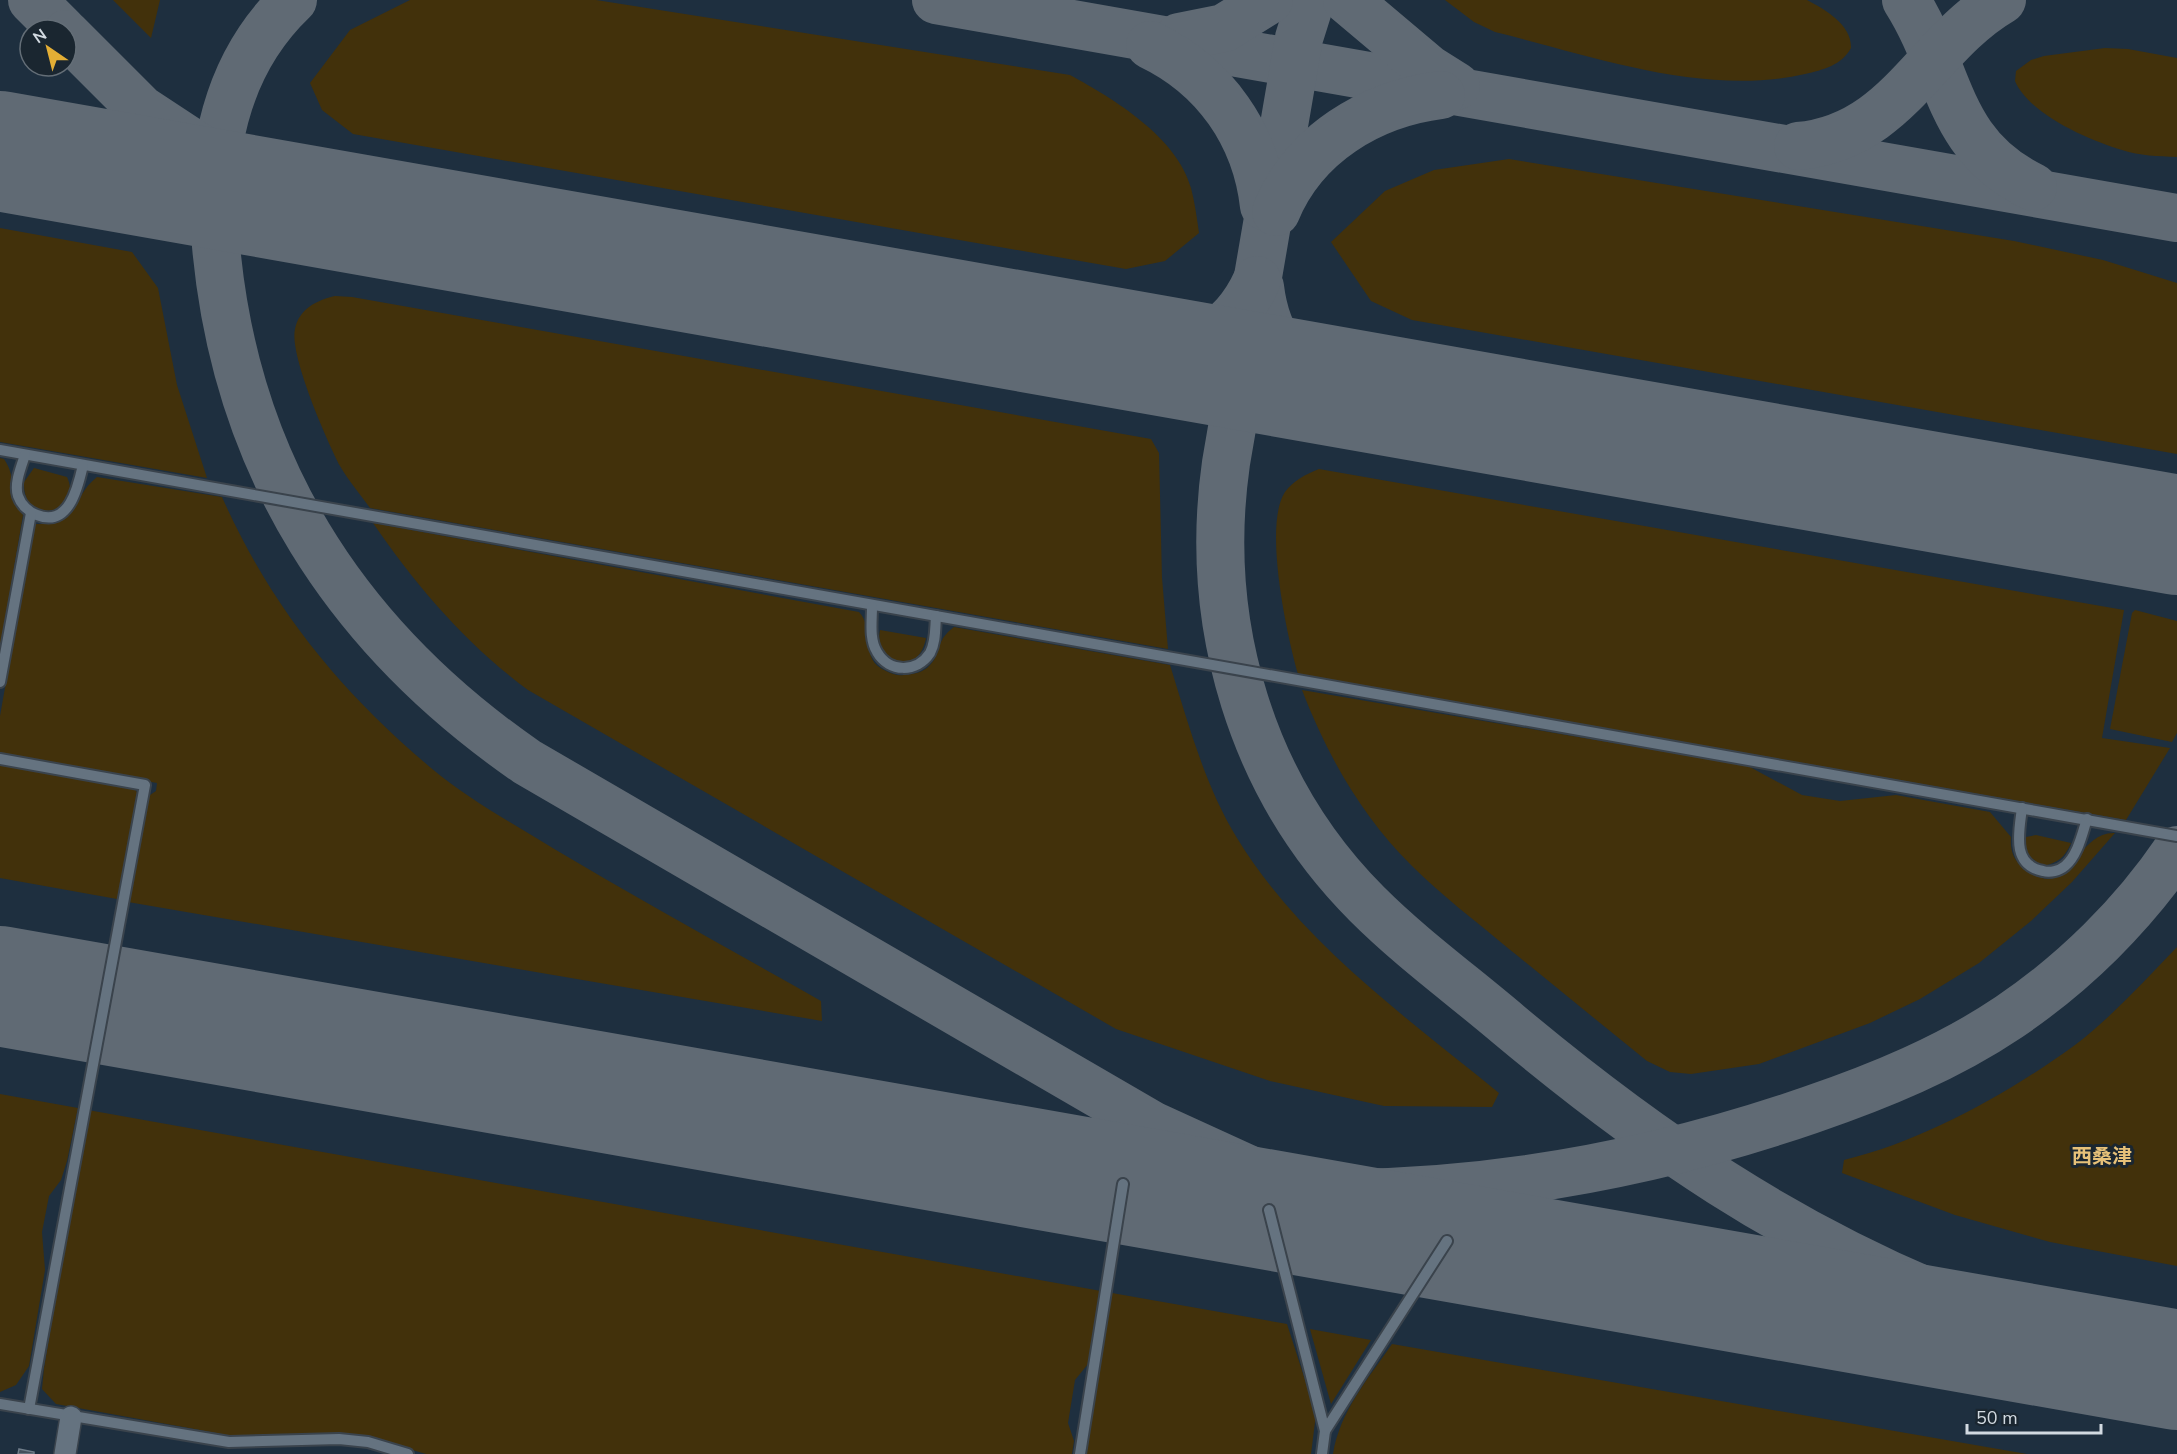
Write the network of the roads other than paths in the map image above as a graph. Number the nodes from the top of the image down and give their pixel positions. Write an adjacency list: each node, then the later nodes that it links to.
1 (0, 450): 2 (lane)
2 (25, 455): 3 (lane); 4 (lane)
3 (83, 465): 4 (lane); 5 (lane)
4 (31, 513): 7 (lane)
5 (872, 606): 6 (lane); 6 (lane)
6 (936, 616): 9 (lane)
7 (0, 682)
8 (0, 759): 16 (lane)
9 (2022, 808): 10 (lane); 10 (lane)
10 (2087, 819): 11 (lane)
11 (2177, 836)
12 (1123, 1184): 21 (lane)
13 (1269, 1210): 18 (lane)
14 (1447, 1241): 18 (lane)
15 (0, 1404): 16 (lane)
16 (29, 1409): 17 (lane)
17 (71, 1417): 19 (street); 20 (lane)
18 (1326, 1431): 22 (lane)
19 (65, 1454)
20 (408, 1454)
21 (1080, 1454)
22 (1322, 1454)

